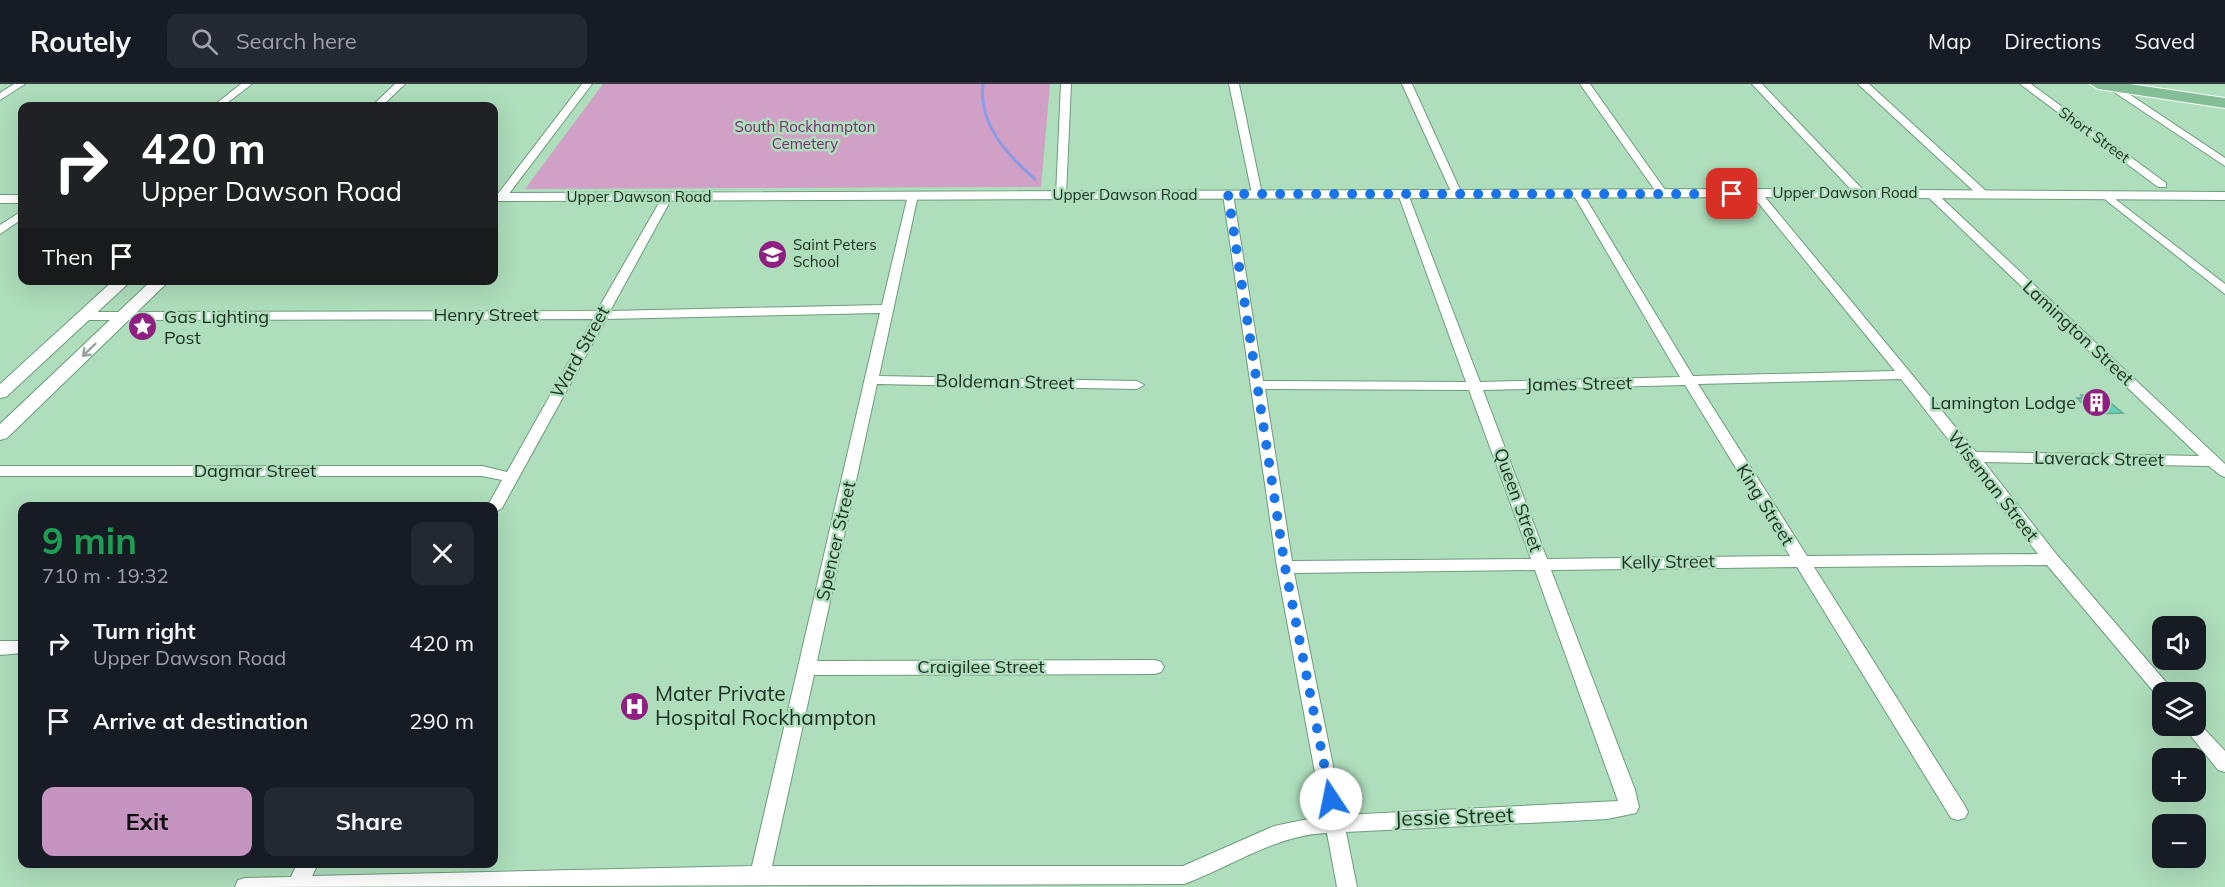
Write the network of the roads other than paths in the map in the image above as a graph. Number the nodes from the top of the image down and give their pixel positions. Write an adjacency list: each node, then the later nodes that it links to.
1 (20, 84): 14 (street)
2 (247, 84): 16 (street)
3 (400, 84): 17 (street)
4 (587, 84): 34 (street)
5 (1066, 84): 32 (street)
6 (1234, 84): 23 (street)
7 (1407, 84): 25 (street)
8 (1585, 84): 27 (street)
9 (1757, 84): 29 (street)
10 (1863, 84): 30 (street)
11 (2025, 84): 20 (street, Short Street)
12 (2141, 84): 15 (highway)
13 (2104, 85): 18 (highway); 19 (street)
14 (0, 97)
15 (2225, 97)
16 (223, 102)
17 (381, 102)
18 (2225, 103)
19 (2225, 163)
20 (2162, 185)
21 (1930, 193): 29 (street, Upper Dawson Road); 30 (street, Upper Dawson Road); 58 (street, Lamington Street)
22 (1228, 194): 23 (street, Upper Dawson Road); 32 (street, Upper Dawson Road); 53 (street)
23 (1257, 194): 24 (street, Upper Dawson Road)
24 (1403, 194): 25 (street, Upper Dawson Road); 54 (street, Queen Street)
25 (1457, 194): 26 (street, Upper Dawson Road)
26 (1578, 194): 27 (street, Upper Dawson Road); 51 (street, King Street)
27 (1663, 194): 28 (street, Upper Dawson Road)
28 (1756, 194): 29 (street, Upper Dawson Road); 49 (street, Wiseman Street)
29 (1861, 194)
30 (1983, 194): 33 (street, Upper Dawson Road)
31 (913, 195): 32 (street, Upper Dawson Road); 35 (street, Upper Dawson Road); 45 (street, Spencer Street)
32 (1060, 195)
33 (2106, 195): 36 (street, Upper Dawson Road); 44 (street)
34 (498, 196)
35 (668, 196): 37 (street, Upper Dawson Road); 46 (street, Ward Street)
36 (2225, 196)
37 (498, 197)
38 (0, 199): 39 (street)
39 (18, 199)
40 (18, 217): 41 (street)
41 (0, 231)
42 (118, 285): 47 (street)
43 (157, 285): 48 (street)
44 (2225, 290)
45 (887, 309): 46 (street, Henry Street); 50 (street, Spencer Street)
46 (600, 315): 48 (street, Henry Street); 61 (street, Ward Street)
47 (84, 316): 48 (street, Henry Street); 55 (street)
48 (123, 316): 56 (street, one-way to 56)
49 (1903, 375): 51 (street, James Street); 57 (street, Wiseman Street)
50 (873, 380): 52 (street, Boldeman Street); 70 (street, Spencer Street)
51 (1689, 381): 54 (street, James Street); 64 (street, King Street)
52 (1137, 385)
53 (1256, 385): 54 (street, James Street); 66 (street)
54 (1477, 386): 65 (street, Queen Street)
55 (0, 393)
56 (0, 434)
57 (1972, 457): 58 (street, Laverack Street); 63 (street, Wiseman Street)
58 (2219, 461): 60 (street, Lamington Street)
59 (0, 471): 61 (street, Dagmar Street)
60 (2225, 472)
61 (510, 477): 62 (street, Ward Street)
62 (497, 502)
63 (2051, 559): 64 (street, Kelly Street); 71 (street, Wiseman Street)
64 (1800, 561): 65 (street, Kelly Street); 75 (street, King Street)
65 (1541, 564): 66 (street, Kelly Street); 74 (street, Queen Street)
66 (1285, 567): 76 (street)
67 (0, 648): 68 (street)
68 (18, 648)
69 (1155, 667): 70 (street, Craigilee Street)
70 (808, 668): 78 (street, Spencer Street)
71 (2156, 682)
72 (2201, 736): 73 (street)
73 (2225, 764)
74 (1629, 807): 76 (street, Jessie Street)
75 (1958, 812)
76 (1336, 822): 78 (street, Jessie Street); 81 (street)
77 (306, 868): 80 (street)
78 (758, 881): 80 (street, Jessie Street)
79 (245, 887): 80 (street, Jessie Street)
80 (296, 887)
81 (1347, 887)

